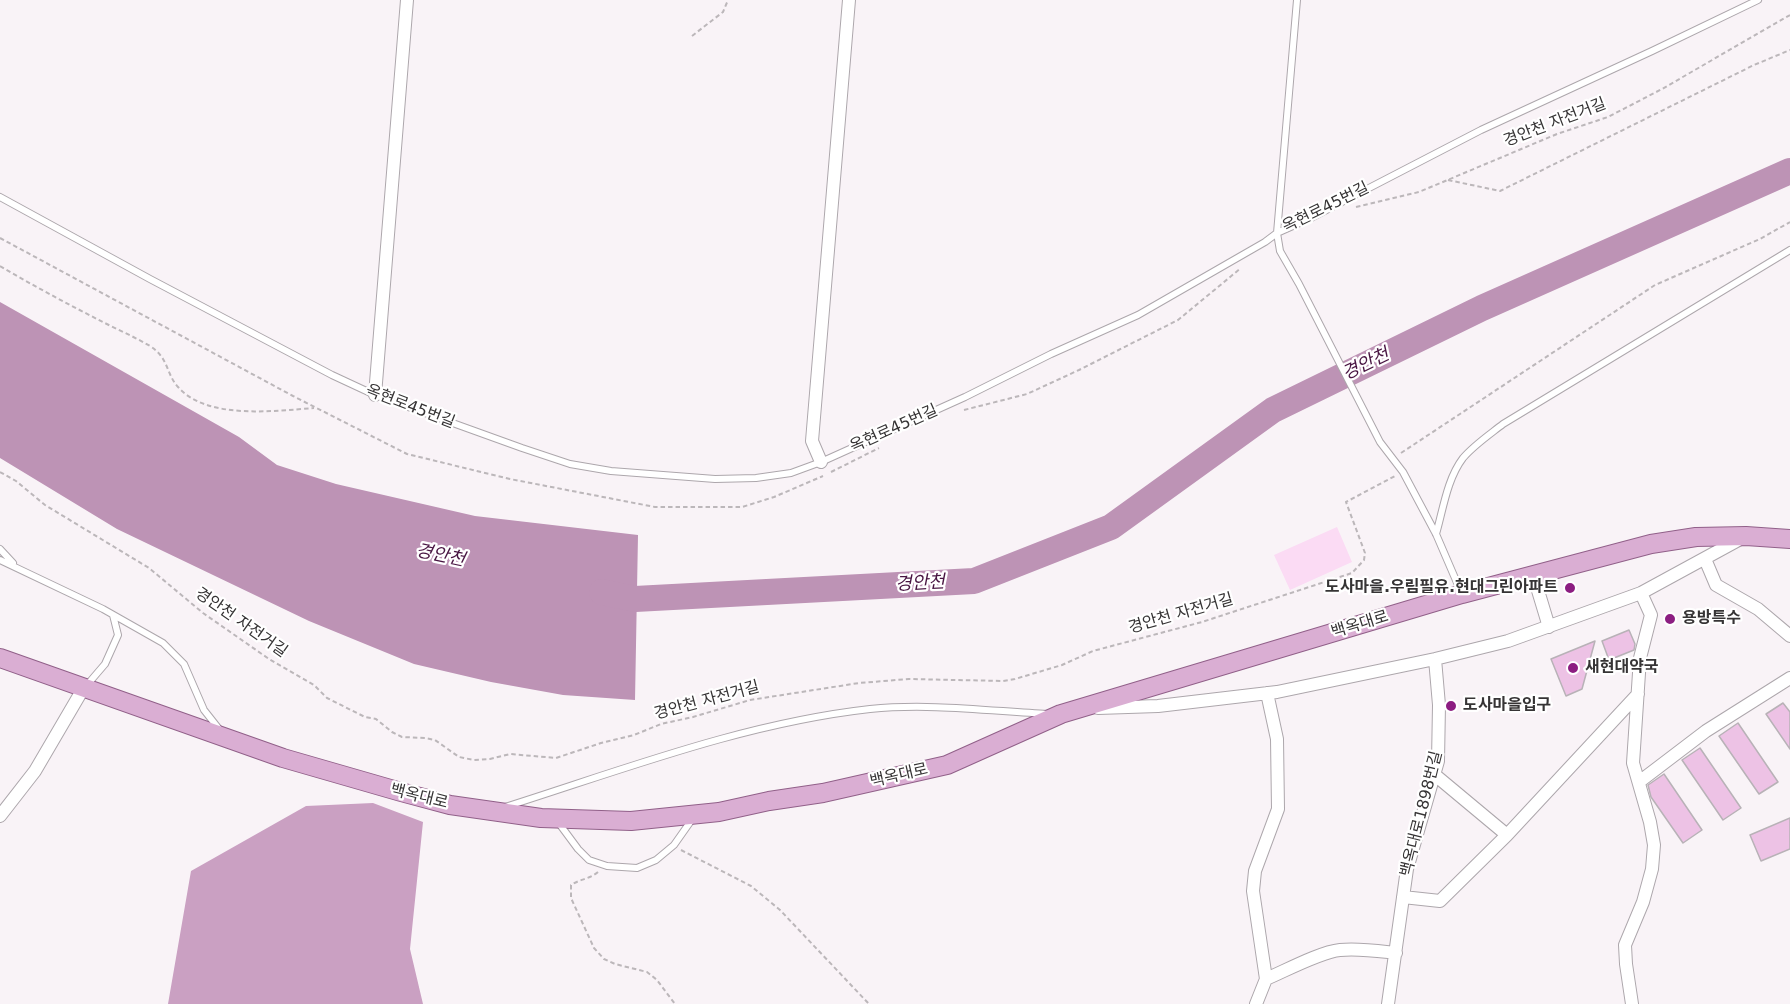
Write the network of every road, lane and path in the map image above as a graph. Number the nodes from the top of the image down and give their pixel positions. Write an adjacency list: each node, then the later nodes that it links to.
1 (407, 0): 17 (street)
2 (728, 0): 7 (path)
3 (849, 0): 19 (street)
4 (1297, 0): 13 (lane)
5 (1758, 0): 13 (lane, 옥현로45번길)
6 (1790, 15): 9 (path, 경안천 자전거길)
7 (692, 36)
8 (1790, 50): 9 (path)
9 (1448, 180): 11 (path, 경안천 자전거길)
10 (0, 197): 17 (lane, 옥현로45번길)
11 (1355, 207)
12 (1790, 222): 18 (path)
13 (1277, 232): 18 (lane); 19 (lane, 옥현로45번길)
14 (0, 238): 16 (path)
15 (1790, 250): 22 (lane)
16 (0, 266)
17 (375, 395): 19 (lane, 옥현로45번길)
18 (1393, 459): 21 (lane)
19 (821, 462)
20 (0, 472): 21 (path, 경안천 자전거길)
21 (1403, 472): 22 (lane)
22 (1436, 534): 31 (lane)
23 (1746, 536): 24 (main road, 백옥대로); 26 (street); 29 (main road, 백옥대로)
24 (1790, 539)
25 (0, 549): 28 (lane)
26 (1706, 559): 30 (street); 34 (street)
27 (0, 560): 28 (lane)
28 (15, 566): 32 (lane)
29 (1533, 574): 31 (main road, 백옥대로); 33 (street)
30 (1641, 593): 33 (street); 40 (street)
31 (1462, 594): 41 (main road, 백옥대로)
32 (112, 615): 38 (lane); 43 (lane)
33 (1550, 627): 36 (street)
34 (1790, 636)
35 (0, 658): 38 (main road, 백옥대로)
36 (1435, 659): 39 (street); 44 (street, 백옥대로1898번길)
37 (1790, 678): 45 (street)
38 (83, 688): 43 (main road, 백옥대로); 48 (street)
39 (1267, 693): 41 (street); 55 (street)
40 (1638, 694): 45 (street); 50 (street)
41 (1079, 709): 42 (main road, 백옥대로)
42 (1061, 714): 46 (lane); 47 (main road, 백옥대로)
43 (226, 738): 46 (main road, 백옥대로)
44 (1435, 775): 50 (street); 53 (street, 백옥대로1898번길)
45 (1639, 782): 60 (street)
46 (492, 812): 49 (main road, 백옥대로)
47 (695, 815): 49 (main road, 백옥대로); 51 (lane)
48 (0, 816)
49 (555, 819): 52 (lane)
50 (1507, 835): 53 (street)
51 (674, 845): 52 (lane); 57 (path)
52 (607, 866): 56 (path)
53 (1403, 897): 54 (street, 백옥대로1898번길)
54 (1396, 953): 55 (street); 59 (street, 백옥대로1898번길)
55 (1266, 980): 58 (street)
56 (673, 1004)
57 (868, 1004)
58 (1256, 1004)
59 (1388, 1004)
60 (1632, 1004)

